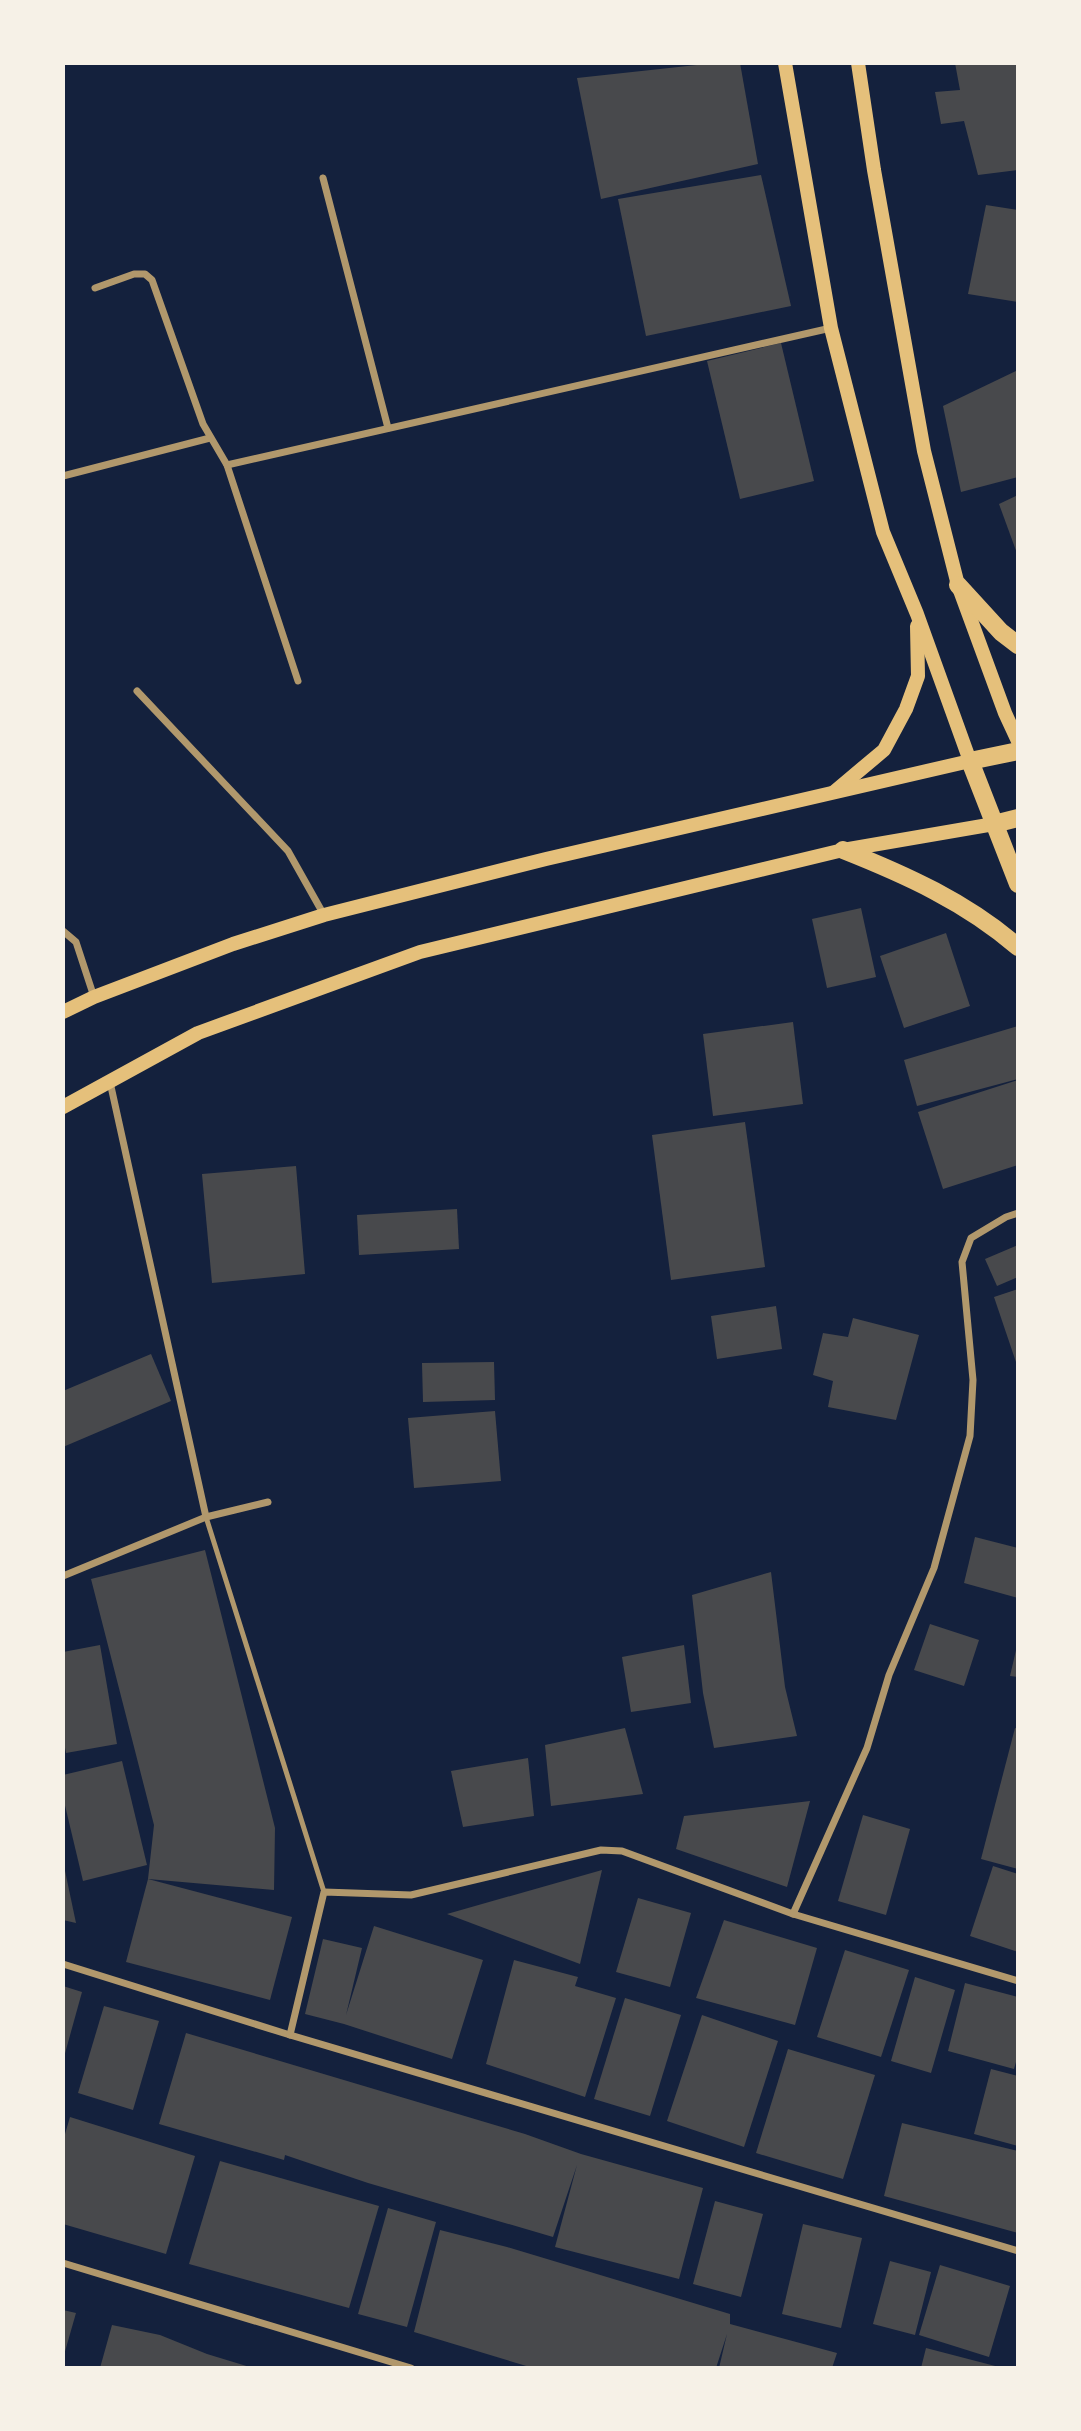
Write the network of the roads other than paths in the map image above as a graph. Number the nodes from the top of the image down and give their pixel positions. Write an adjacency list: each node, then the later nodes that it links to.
1 (785, 63): 5 (main road)
2 (858, 63): 10 (main road)
3 (323, 178): 6 (street)
4 (95, 288): 7 (street)
5 (831, 328): 6 (street); 11 (main road)
6 (388, 428): 8 (street)
7 (210, 438): 8 (street); 9 (street)
8 (226, 465): 13 (street)
9 (63, 476)
10 (958, 585): 12 (main road); 15 (main road)
11 (917, 614): 17 (main road); 18 (main road)
12 (1018, 645)
13 (298, 681)
14 (137, 691): 23 (street)
15 (1018, 741)
16 (1018, 751): 17 (main road)
17 (970, 761): 18 (main road); 20 (main road)
18 (832, 794): 23 (main road)
19 (1018, 818): 20 (main road)
20 (994, 824): 21 (main road); 22 (main road)
21 (843, 850): 25 (main road); 28 (main road)
22 (1018, 884)
23 (324, 915): 26 (main road)
24 (63, 931): 26 (street)
25 (1018, 947)
26 (94, 997): 27 (main road)
27 (63, 1012)
28 (110, 1082): 29 (main road); 32 (street)
29 (63, 1107)
30 (1018, 1213): 35 (street)
31 (268, 1502): 32 (street)
32 (206, 1517): 33 (street); 34 (lane)
33 (63, 1576)
34 (324, 1892): 35 (street); 38 (street)
35 (793, 1914): 37 (street)
36 (63, 1964): 38 (street)
37 (1018, 1980)
38 (290, 2035): 39 (street)
39 (1018, 2251)
40 (63, 2263): 41 (street)
41 (411, 2368)

